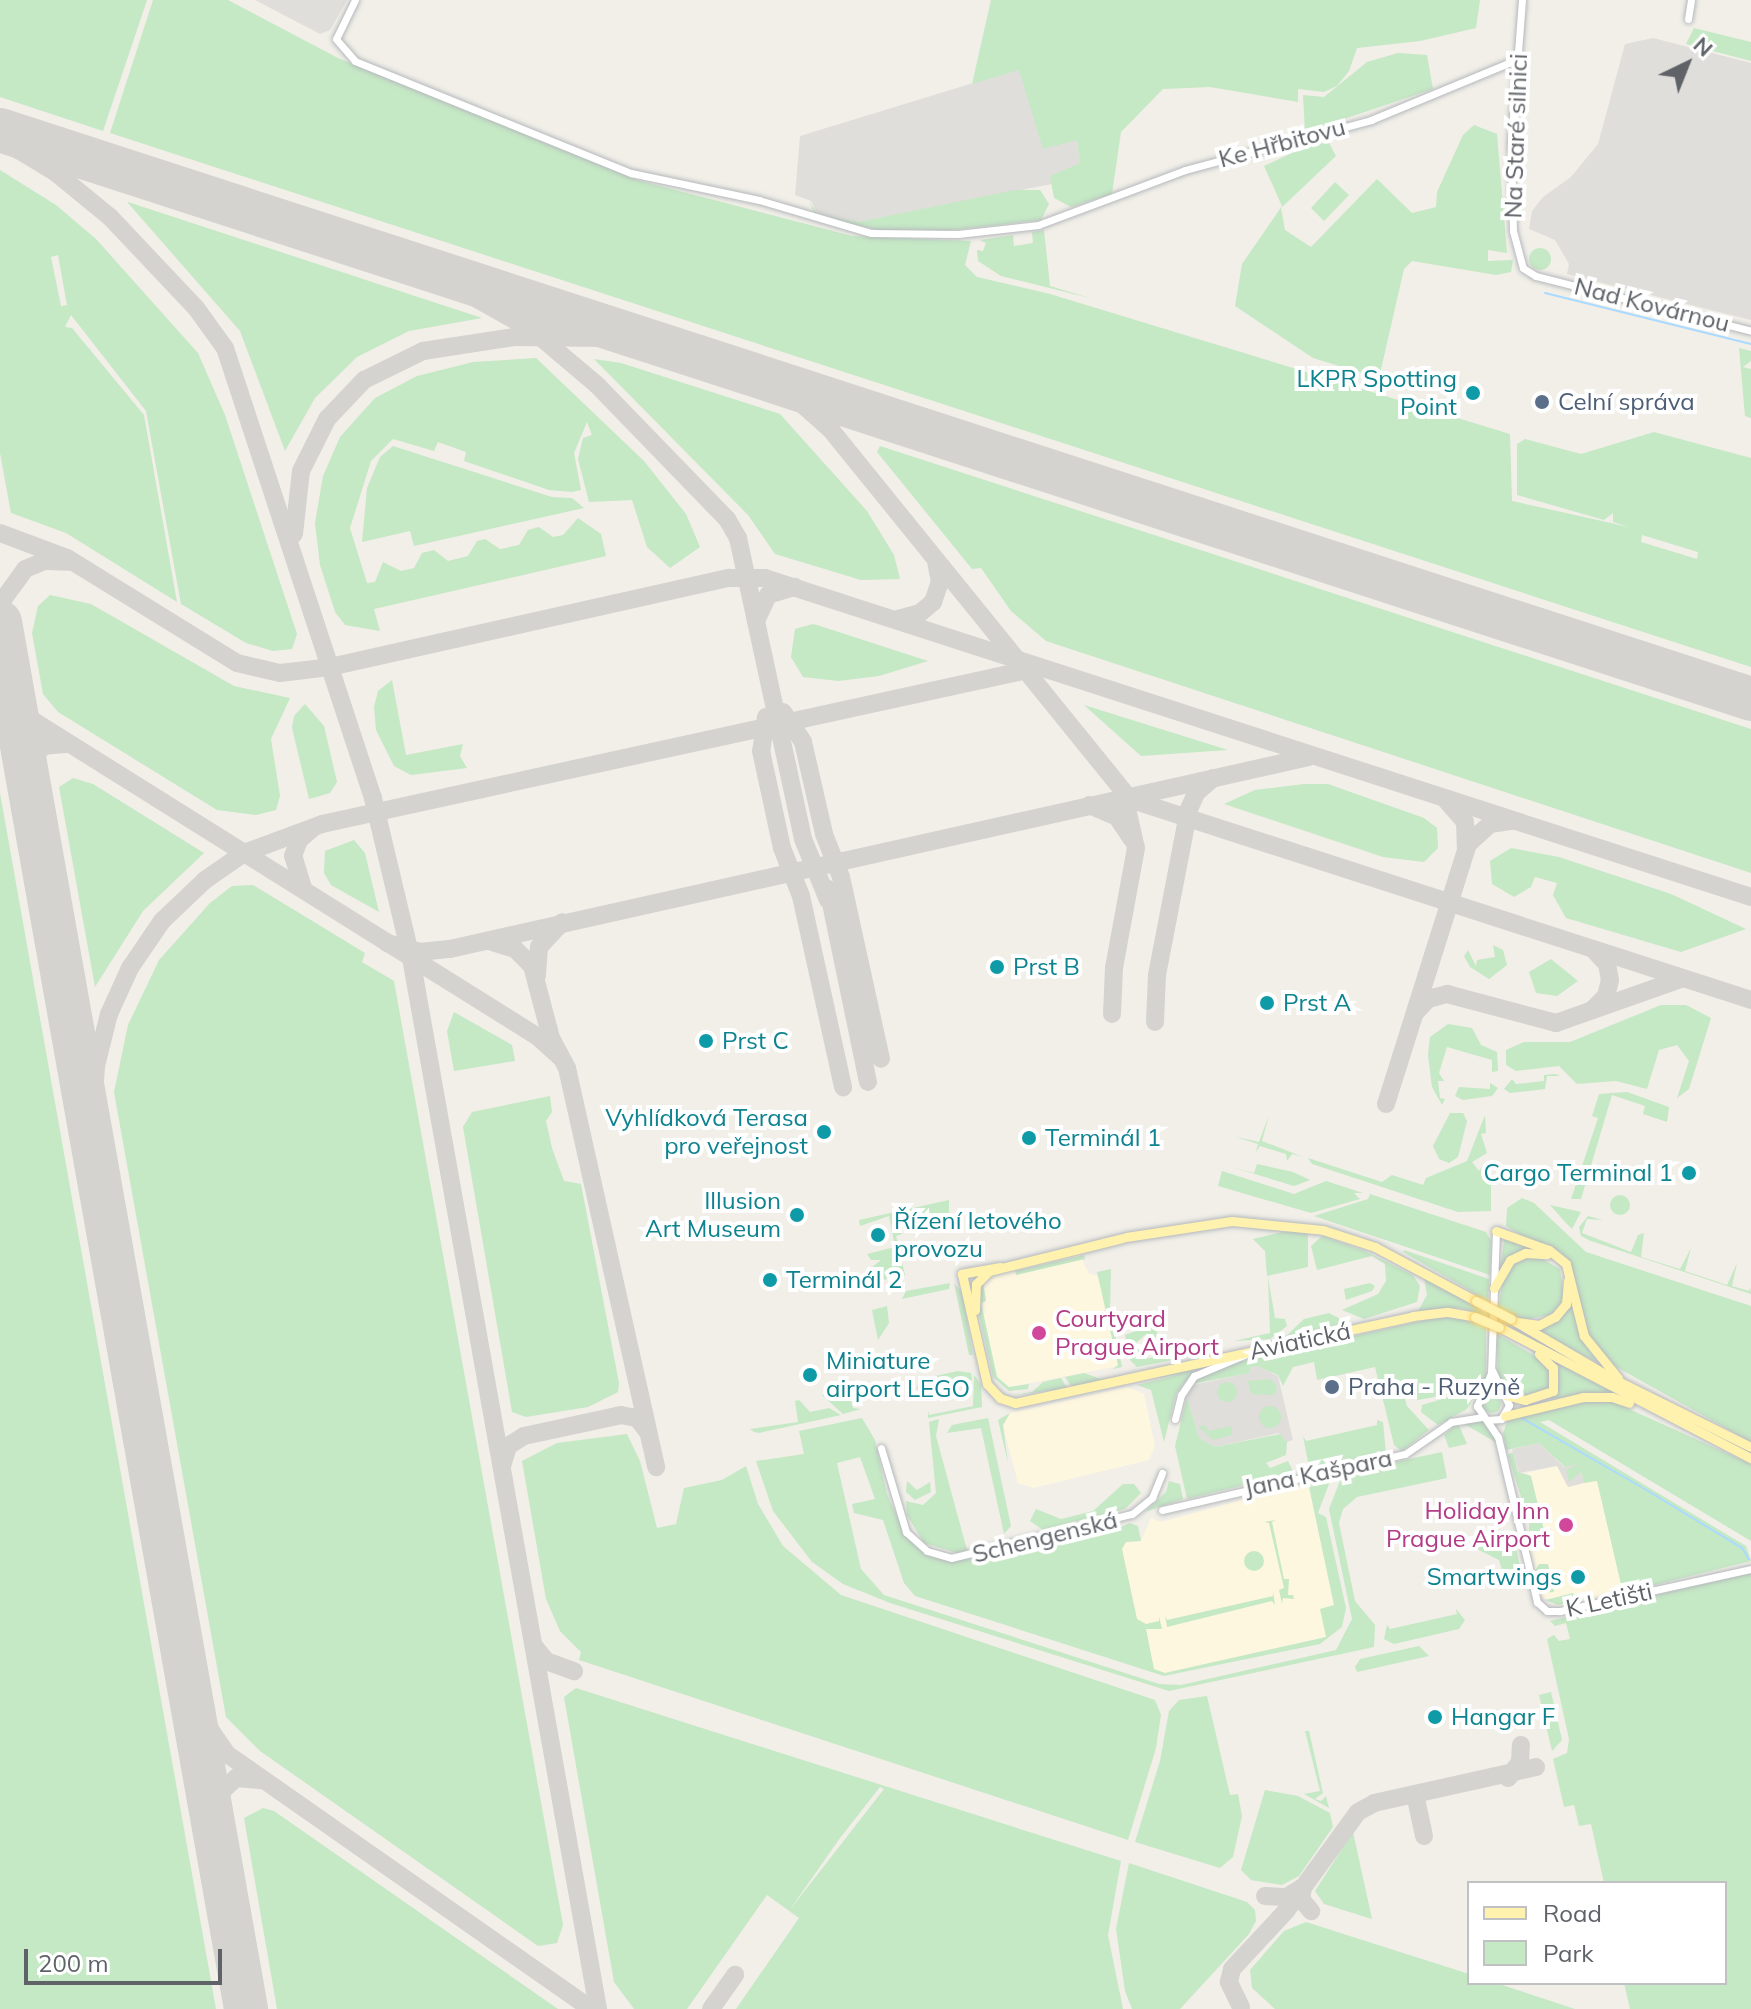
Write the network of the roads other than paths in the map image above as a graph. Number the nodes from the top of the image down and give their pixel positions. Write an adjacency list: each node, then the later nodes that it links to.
1 (355, 0): 5 (street, Ke Hřbitovu)
2 (1522, 0): 5 (street, Na Staré silnici)
3 (1691, 0): 4 (street)
4 (1688, 19)
5 (1516, 60): 6 (street, Na Staré silnici)
6 (1523, 268): 7 (street, Nad Kovárnou)
7 (1751, 331)
8 (1496, 1231): 9 (main road); 11 (street, K Letišti); 17 (main road)
9 (1547, 1254): 11 (main road); 12 (main road)
10 (1000, 1267): 12 (main road, bridge); 13 (main road, Aviatická); 13 (main road)
11 (1494, 1288): 16 (street, K Letišti)
12 (1511, 1319): 17 (main road)
13 (975, 1334): 15 (main road, Aviatická)
14 (1521, 1339): 15 (main road, Aviatická, bridge); 19 (main road); 25 (main road, Aviatická)
15 (1253, 1351): 23 (street)
16 (1492, 1368): 18 (street, K Letišti); 19 (street, K Letišti)
17 (1621, 1381): 27 (main road)
18 (1482, 1393): 19 (street); 20 (street, K Letišti)
19 (1504, 1393): 21 (street, K Letišti)
20 (1477, 1402): 22 (street, Jana Kašpara); 24 (street, K Letišti)
21 (1504, 1416): 24 (street); 25 (main road); 26 (street, K Letišti)
22 (1464, 1417): 24 (street); 31 (street, Jana Kašpara)
23 (1175, 1419)
24 (1485, 1419): 26 (street, K Letišti)
25 (1693, 1430): 29 (main road, Aviatická)
26 (1499, 1442): 32 (street, K Letišti)
27 (1751, 1447)
28 (881, 1448): 30 (street, Schengenská)
29 (1751, 1458)
30 (1162, 1473)
31 (1162, 1510)
32 (1751, 1569)

